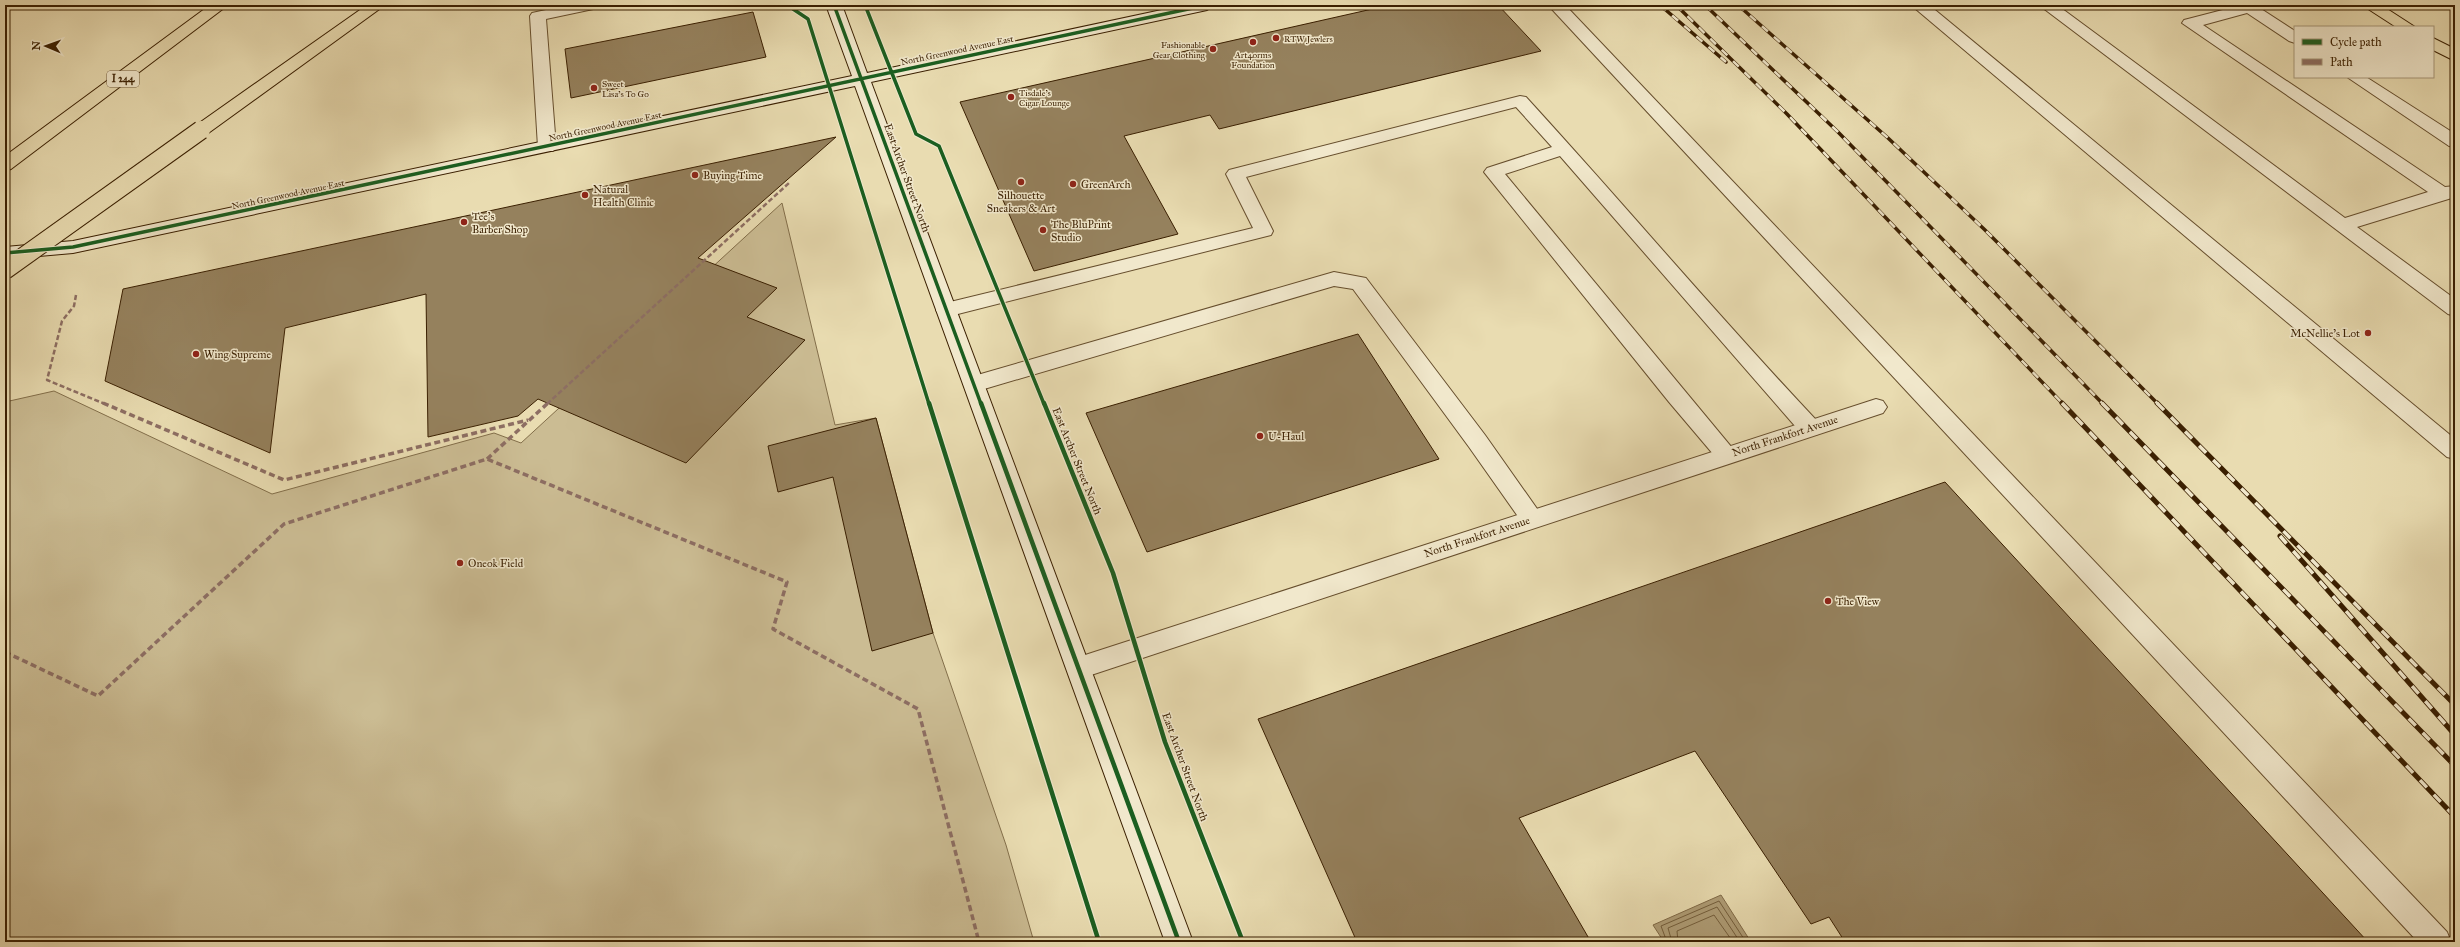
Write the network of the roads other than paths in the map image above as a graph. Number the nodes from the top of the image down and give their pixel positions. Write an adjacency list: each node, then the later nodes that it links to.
1 (220, 5): 21 (main road, I 244)
2 (377, 5): 25 (main road, bridge)
3 (552, 5): 11 (street)
4 (592, 5): 11 (street)
5 (834, 5): 17 (street, East Archer Street North)
6 (1207, 5): 17 (street, North Greenwood Avenue East)
7 (1556, 5): 36 (street)
8 (1919, 5): 31 (street)
9 (2047, 5): 23 (street)
10 (2370, 5): 12 (main road)
11 (538, 16): 19 (street)
12 (2405, 26)
13 (2294, 37): 22 (street)
14 (2434, 44): 15 (main road)
15 (2455, 56)
16 (2357, 78): 18 (street)
17 (860, 79): 19 (street, North Greenwood Avenue East); 27 (street, East Archer Street North)
18 (2455, 142)
19 (547, 147): 24 (street, North Greenwood Avenue East)
20 (1565, 149): 27 (street); 30 (street); 32 (street)
21 (5, 165)
22 (2449, 193): 23 (street)
23 (2341, 224): 26 (street)
24 (5, 254)
25 (5, 270)
26 (2455, 309)
27 (946, 310): 28 (street, East Archer Street North)
28 (974, 384): 33 (street); 34 (street, East Archer Street North)
29 (1876, 407): 30 (street, North Frankfort Avenue)
30 (1810, 428): 32 (street, North Frankfort Avenue)
31 (2455, 451)
32 (1727, 455): 33 (street, North Frankfort Avenue)
33 (1532, 519): 34 (street, North Frankfort Avenue)
34 (1079, 668): 35 (street, East Archer Street North)
35 (1179, 942)
36 (2437, 942)

